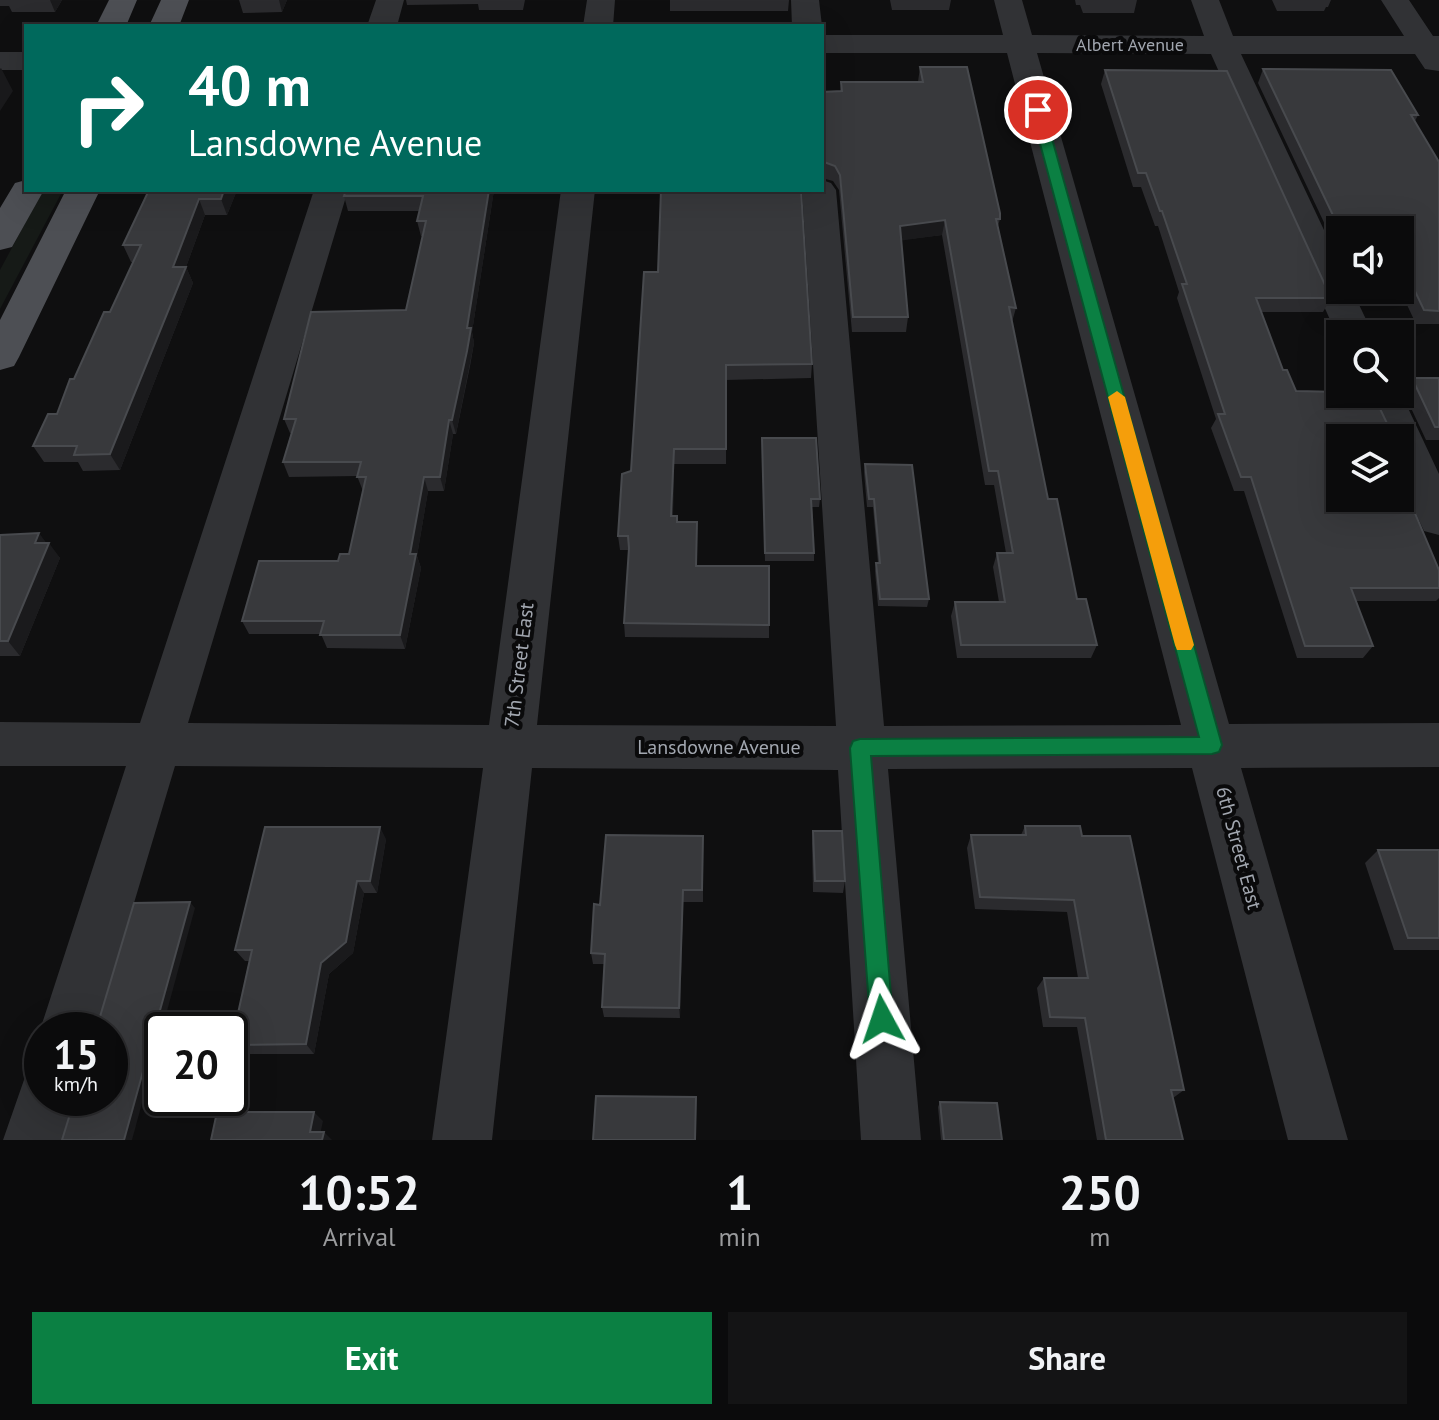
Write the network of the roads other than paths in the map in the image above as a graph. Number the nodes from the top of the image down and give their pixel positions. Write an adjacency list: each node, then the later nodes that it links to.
1 (123, 0): 9 (main road)
2 (175, 0): 10 (main road)
3 (390, 0): 11 (street)
4 (601, 0): 12 (street)
5 (805, 0): 13 (street)
6 (1008, 0): 17 (street, 6th Street East)
7 (1205, 0): 18 (street)
8 (1395, 0): 19 (street)
9 (112, 24)
10 (165, 24)
11 (383, 24)
12 (598, 24)
13 (807, 24)
14 (0, 33): 15 (street)
15 (24, 33)
16 (824, 44): 17 (street, Albert Avenue)
17 (1020, 45): 18 (street, Albert Avenue); 34 (street, 6th Street East)
18 (1222, 45): 19 (street, Albert Avenue); 28 (street)
19 (1434, 53)
20 (0, 61): 21 (street)
21 (24, 61)
22 (82, 192): 29 (main road)
23 (330, 192): 33 (street)
24 (578, 192): 36 (street, 7th Street East)
25 (819, 192): 37 (street)
26 (16, 198): 27 (main road)
27 (0, 239)
28 (1348, 320)
29 (0, 357)
30 (1388, 408): 31 (street)
31 (1439, 519)
32 (0, 744): 33 (street, Lansdowne Avenue)
33 (157, 745): 36 (street, Lansdowne Avenue); 38 (street)
34 (1212, 745): 35 (street, Lansdowne Avenue); 37 (street, Lansdowne Avenue); 43 (street, 6th Street East)
35 (1439, 745)
36 (509, 746): 37 (street, Lansdowne Avenue); 41 (street, 7th Street East)
37 (860, 748): 42 (street)
38 (74, 1012)
39 (40, 1116): 40 (street)
40 (33, 1140)
41 (462, 1140)
42 (891, 1140)
43 (1318, 1140)

